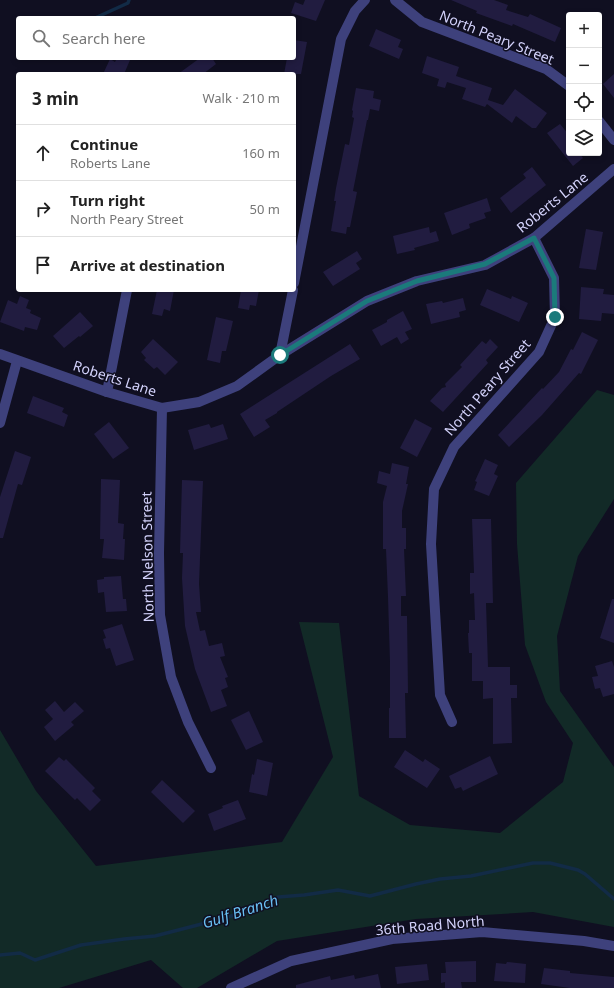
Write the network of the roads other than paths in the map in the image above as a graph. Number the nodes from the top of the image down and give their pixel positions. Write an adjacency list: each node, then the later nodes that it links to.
1 (365, 0): 8 (street)
2 (395, 0): 3 (street, North Peary Street)
3 (566, 84)
4 (602, 125): 5 (street)
5 (614, 140)
6 (614, 169): 7 (street, Roberts Lane)
7 (534, 238): 12 (street, Roberts Lane); 17 (street, North Peary Street)
8 (296, 273)
9 (127, 292): 14 (street)
10 (293, 292): 12 (street)
11 (0, 354): 13 (street, Roberts Lane)
12 (280, 355): 15 (street, Roberts Lane)
13 (17, 361): 14 (street, Roberts Lane); 16 (street)
14 (107, 392): 15 (street, Roberts Lane)
15 (162, 408): 18 (street, North Nelson Street)
16 (0, 423)
17 (452, 722)
18 (211, 768)
19 (614, 946): 20 (street, 36th Road North)
20 (233, 988)

